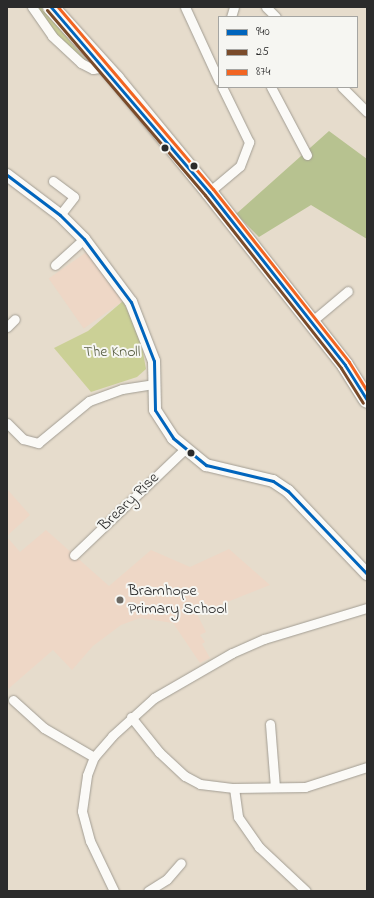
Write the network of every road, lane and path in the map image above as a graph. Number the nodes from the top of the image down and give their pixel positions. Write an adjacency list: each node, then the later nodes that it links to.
1 (32, 7): 6 (street)
2 (51, 7): 6 (highway)
3 (185, 7): 7 (street)
4 (266, 7): 5 (street)
5 (275, 16)
6 (105, 67): 15 (highway)
7 (218, 79)
8 (222, 88): 15 (street)
9 (272, 88): 12 (street)
10 (343, 88): 11 (street)
11 (367, 112)
12 (307, 155)
13 (7, 175): 16 (street)
14 (53, 180): 16 (street)
15 (209, 192): 21 (highway)
16 (60, 215): 17 (street)
17 (84, 239): 18 (street); 23 (street)
18 (55, 265)
19 (348, 292): 21 (street)
20 (15, 319): 22 (street)
21 (311, 322): 24 (highway)
22 (7, 327)
23 (155, 384): 25 (street); 26 (street)
24 (367, 400)
25 (7, 423)
26 (185, 449): 27 (street, Breary Rise); 28 (street)
27 (74, 555)
28 (367, 574)
29 (367, 608): 31 (street)
30 (13, 700): 33 (street)
31 (131, 718): 33 (street); 36 (street)
32 (270, 724): 35 (street)
33 (94, 757): 38 (street)
34 (367, 767): 35 (street)
35 (275, 787): 36 (street)
36 (234, 788): 40 (street)
37 (181, 863): 39 (street)
38 (114, 891)
39 (148, 891)
40 (306, 891)

